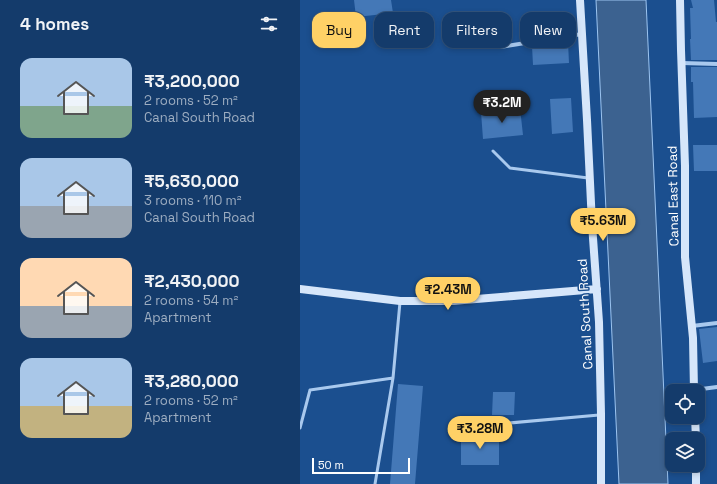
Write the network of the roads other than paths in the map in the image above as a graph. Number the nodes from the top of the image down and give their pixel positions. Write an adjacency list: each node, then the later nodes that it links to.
1 (580, 0): 3 (street, Canal South Road)
2 (680, 0): 5 (street, Canal East Road)
3 (582, 34): 4 (street); 8 (street, Canal South Road)
4 (512, 45)
5 (681, 63): 6 (street); 13 (street, Canal East Road)
6 (717, 64)
7 (493, 151): 8 (lane)
8 (590, 178): 10 (street, Canal South Road)
9 (300, 289): 11 (street)
10 (597, 290): 11 (street); 18 (street, Canal South Road)
11 (400, 301): 14 (lane)
12 (717, 323): 13 (street)
13 (692, 326): 15 (street, Canal East Road)
14 (392, 378): 20 (lane); 22 (lane)
15 (694, 384)
16 (717, 388): 17 (street)
17 (705, 389)
18 (601, 414): 19 (lane); 23 (street, Canal South Road)
19 (487, 425)
20 (300, 428)
21 (696, 472): 24 (street)
22 (375, 484)
23 (601, 484)
24 (696, 484)

